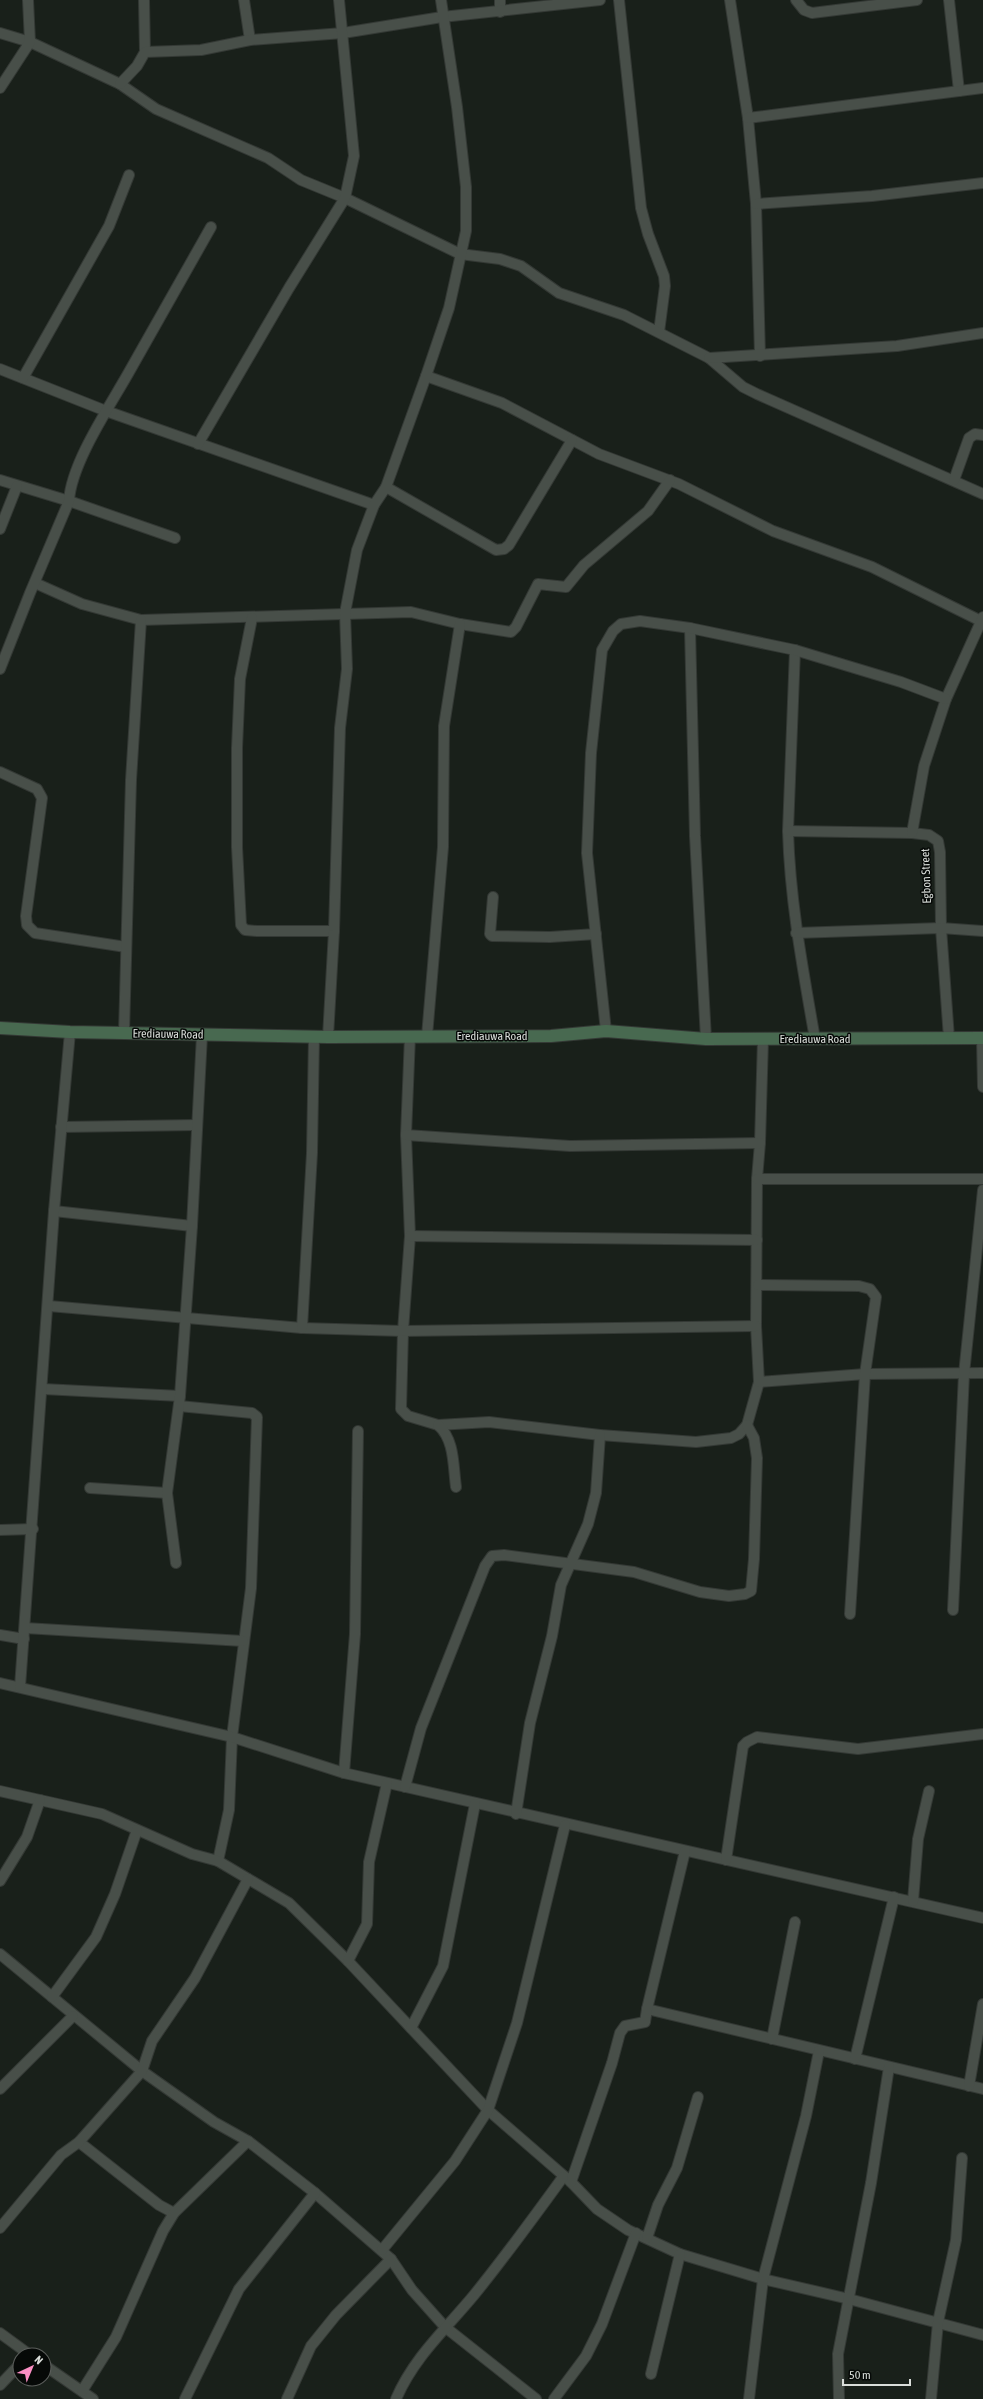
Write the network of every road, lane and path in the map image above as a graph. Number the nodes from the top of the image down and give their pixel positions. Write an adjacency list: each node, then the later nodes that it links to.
1 (28, 0): 18 (street)
2 (144, 0): 19 (street)
3 (244, 0): 17 (street)
4 (339, 0): 16 (street)
5 (441, 0): 14 (street)
6 (500, 0): 13 (street)
7 (600, 0): 13 (street)
8 (618, 0): 31 (street)
9 (730, 0): 24 (street)
10 (796, 0): 11 (street)
11 (917, 0)
12 (949, 0): 23 (street)
13 (500, 12): 14 (street)
14 (442, 17): 16 (street); 30 (street)
15 (0, 33): 18 (street)
16 (342, 33): 17 (street); 27 (street)
17 (250, 40): 19 (street)
18 (30, 42): 20 (street); 21 (street)
19 (145, 52): 20 (street)
20 (120, 84): 27 (street)
21 (0, 88)
22 (983, 88): 23 (street)
23 (959, 91): 24 (street)
24 (748, 118): 28 (street)
25 (129, 175): 37 (street)
26 (983, 183): 28 (street)
27 (345, 198): 30 (street); 41 (street)
28 (756, 204): 33 (street)
29 (211, 227): 38 (street)
30 (460, 254): 31 (street); 36 (street)
31 (659, 332): 34 (street)
32 (983, 333): 33 (street)
33 (760, 356): 34 (street)
34 (709, 358): 44 (street)
35 (0, 369): 37 (street)
36 (426, 376): 40 (street); 46 (street)
37 (23, 378): 38 (street)
38 (106, 411): 41 (street); 48 (street)
39 (983, 435): 44 (street)
40 (572, 440): 43 (street); 46 (street)
41 (198, 444): 49 (street)
42 (0, 480): 45 (street)
43 (670, 480): 56 (street); 57 (street)
44 (954, 480): 47 (street)
45 (17, 486): 48 (street); 50 (street)
46 (386, 487): 49 (street)
47 (983, 494)
48 (69, 501): 51 (street); 52 (street)
49 (374, 505): 53 (street)
50 (0, 530)
51 (175, 538)
52 (34, 583): 55 (street); 60 (street)
53 (345, 613): 54 (street); 57 (street); 67 (street)
54 (252, 618): 55 (street); 67 (street)
55 (141, 620): 71 (street)
56 (982, 620): 61 (street)
57 (460, 624): 79 (street)
58 (690, 628): 59 (street); 70 (street); 83 (street)
59 (795, 650): 61 (street); 63 (street)
60 (0, 669)
61 (946, 699): 64 (street)
62 (0, 772): 71 (street)
63 (788, 831): 64 (street, Egbon Street); 69 (street)
64 (912, 833): 66 (street, Egbon Street)
65 (493, 897): 70 (street)
66 (941, 928): 68 (street); 69 (street); 81 (street, Egbon Street)
67 (334, 931): 80 (street)
68 (983, 931)
69 (796, 933): 85 (street)
70 (596, 934): 73 (street)
71 (126, 947): 75 (street)
72 (0, 1028): 74 (street, Erediauwa Road)
73 (606, 1031): 79 (street, Erediauwa Road); 83 (street, Erediauwa Road)
74 (70, 1032): 75 (street, Erediauwa Road); 88 (street)
75 (124, 1033): 76 (street, Erediauwa Road)
76 (202, 1035): 77 (street, Erediauwa Road); 87 (street)
77 (314, 1036): 80 (street, Erediauwa Road); 102 (street)
78 (410, 1036): 79 (street, Erediauwa Road); 80 (street, Erediauwa Road); 89 (street)
79 (427, 1036)
80 (328, 1037)
81 (949, 1038): 82 (street, Erediauwa Road); 85 (street, Erediauwa Road)
82 (983, 1038): 86 (street)
83 (706, 1039): 84 (street, Erediauwa Road)
84 (763, 1039): 85 (street, Erediauwa Road); 90 (street)
85 (815, 1039)
86 (983, 1087)
87 (197, 1125): 88 (street); 95 (street)
88 (61, 1127): 94 (street)
89 (406, 1135): 90 (street); 96 (street)
90 (760, 1143): 91 (street)
91 (757, 1179): 92 (street); 97 (street)
92 (983, 1179)
93 (983, 1190): 106 (street)
94 (54, 1211): 95 (street); 99 (street)
95 (192, 1226): 100 (street)
96 (410, 1236): 97 (street); 103 (street)
97 (757, 1240): 98 (street)
98 (758, 1285): 101 (street); 105 (street)
99 (49, 1306): 100 (street); 108 (street)
100 (186, 1318): 102 (street); 109 (street)
101 (756, 1326): 103 (street); 107 (street)
102 (302, 1328): 103 (street)
103 (403, 1331): 111 (street)
104 (983, 1373): 106 (street)
105 (865, 1374): 106 (street); 107 (street); 122 (street)
106 (964, 1374): 121 (street)
107 (758, 1382): 110 (street)
108 (43, 1389): 109 (street); 117 (street)
109 (180, 1401): 116 (street); 126 (street)
110 (747, 1424): 113 (street); 120 (street)
111 (438, 1425): 113 (street); 114 (street)
112 (358, 1431): 131 (street)
113 (600, 1435): 120 (street)
114 (456, 1487)
115 (90, 1488): 116 (street)
116 (167, 1493): 119 (street)
117 (33, 1529): 118 (street); 123 (street)
118 (0, 1530)
119 (176, 1563)
120 (571, 1563): 133 (street); 138 (street)
121 (953, 1610)
122 (850, 1614)
123 (25, 1628): 125 (street); 126 (street)
124 (0, 1635): 125 (street)
125 (24, 1639): 128 (street)
126 (243, 1641): 130 (street)
127 (0, 1683): 128 (street)
128 (20, 1687): 130 (street)
129 (983, 1734): 142 (street)
130 (232, 1737): 131 (street); 143 (street)
131 (344, 1774): 132 (street)
132 (387, 1783): 133 (street); 151 (street)
133 (405, 1787): 137 (street)
134 (0, 1791): 136 (street)
135 (929, 1791): 147 (street)
136 (40, 1800): 140 (street); 145 (street)
137 (475, 1804): 138 (street); 156 (street)
138 (516, 1814): 139 (street)
139 (564, 1825): 141 (street); 166 (street)
140 (137, 1830): 143 (street); 152 (street)
141 (685, 1852): 142 (street); 154 (street)
142 (726, 1860): 146 (street)
143 (218, 1862): 144 (street)
144 (248, 1878): 151 (street); 161 (street)
145 (0, 1880)
146 (894, 1897): 147 (street); 159 (street)
147 (912, 1901): 148 (street)
148 (983, 1918)
149 (795, 1922): 157 (street)
150 (0, 1954): 152 (street)
151 (348, 1961): 156 (street)
152 (52, 1997): 155 (street)
153 (983, 2004): 162 (street)
154 (647, 2008): 157 (street); 170 (street)
155 (73, 2016): 161 (street); 163 (street)
156 (411, 2028): 166 (street)
157 (772, 2039): 158 (street)
158 (819, 2051): 159 (street); 179 (street)
159 (855, 2059): 160 (street)
160 (889, 2067): 162 (street); 180 (street)
161 (142, 2071): 167 (street); 168 (street)
162 (969, 2086): 164 (street)
163 (0, 2089)
164 (983, 2089)
165 (698, 2097): 175 (street)
166 (488, 2110): 170 (street); 176 (street)
167 (248, 2141): 171 (street); 172 (street)
168 (79, 2142): 172 (street); 173 (street)
169 (962, 2158): 181 (street)
170 (567, 2179): 174 (street); 182 (street)
171 (315, 2193): 176 (street); 192 (street)
172 (174, 2213): 190 (street)
173 (0, 2228)
174 (636, 2233): 175 (street); 196 (street)
175 (647, 2238): 177 (street)
176 (382, 2250): 178 (street)
177 (680, 2254): 179 (street); 188 (street)
178 (392, 2259): 182 (street); 193 (street)
179 (763, 2279): 180 (street); 197 (street)
180 (849, 2299): 181 (street); 198 (street)
181 (938, 2322): 184 (street); 199 (street)
182 (445, 2327): 194 (street); 195 (street)
183 (0, 2333): 185 (street)
184 (983, 2335)
185 (18, 2347)
186 (52, 2370): 190 (street)
187 (12, 2372): 189 (street)
188 (651, 2374)
189 (0, 2385)
190 (82, 2391): 191 (street)
191 (93, 2399)
192 (185, 2399)
193 (287, 2399)
194 (396, 2399)
195 (536, 2399)
196 (554, 2399)
197 (749, 2399)
198 (838, 2399)
199 (931, 2399)

